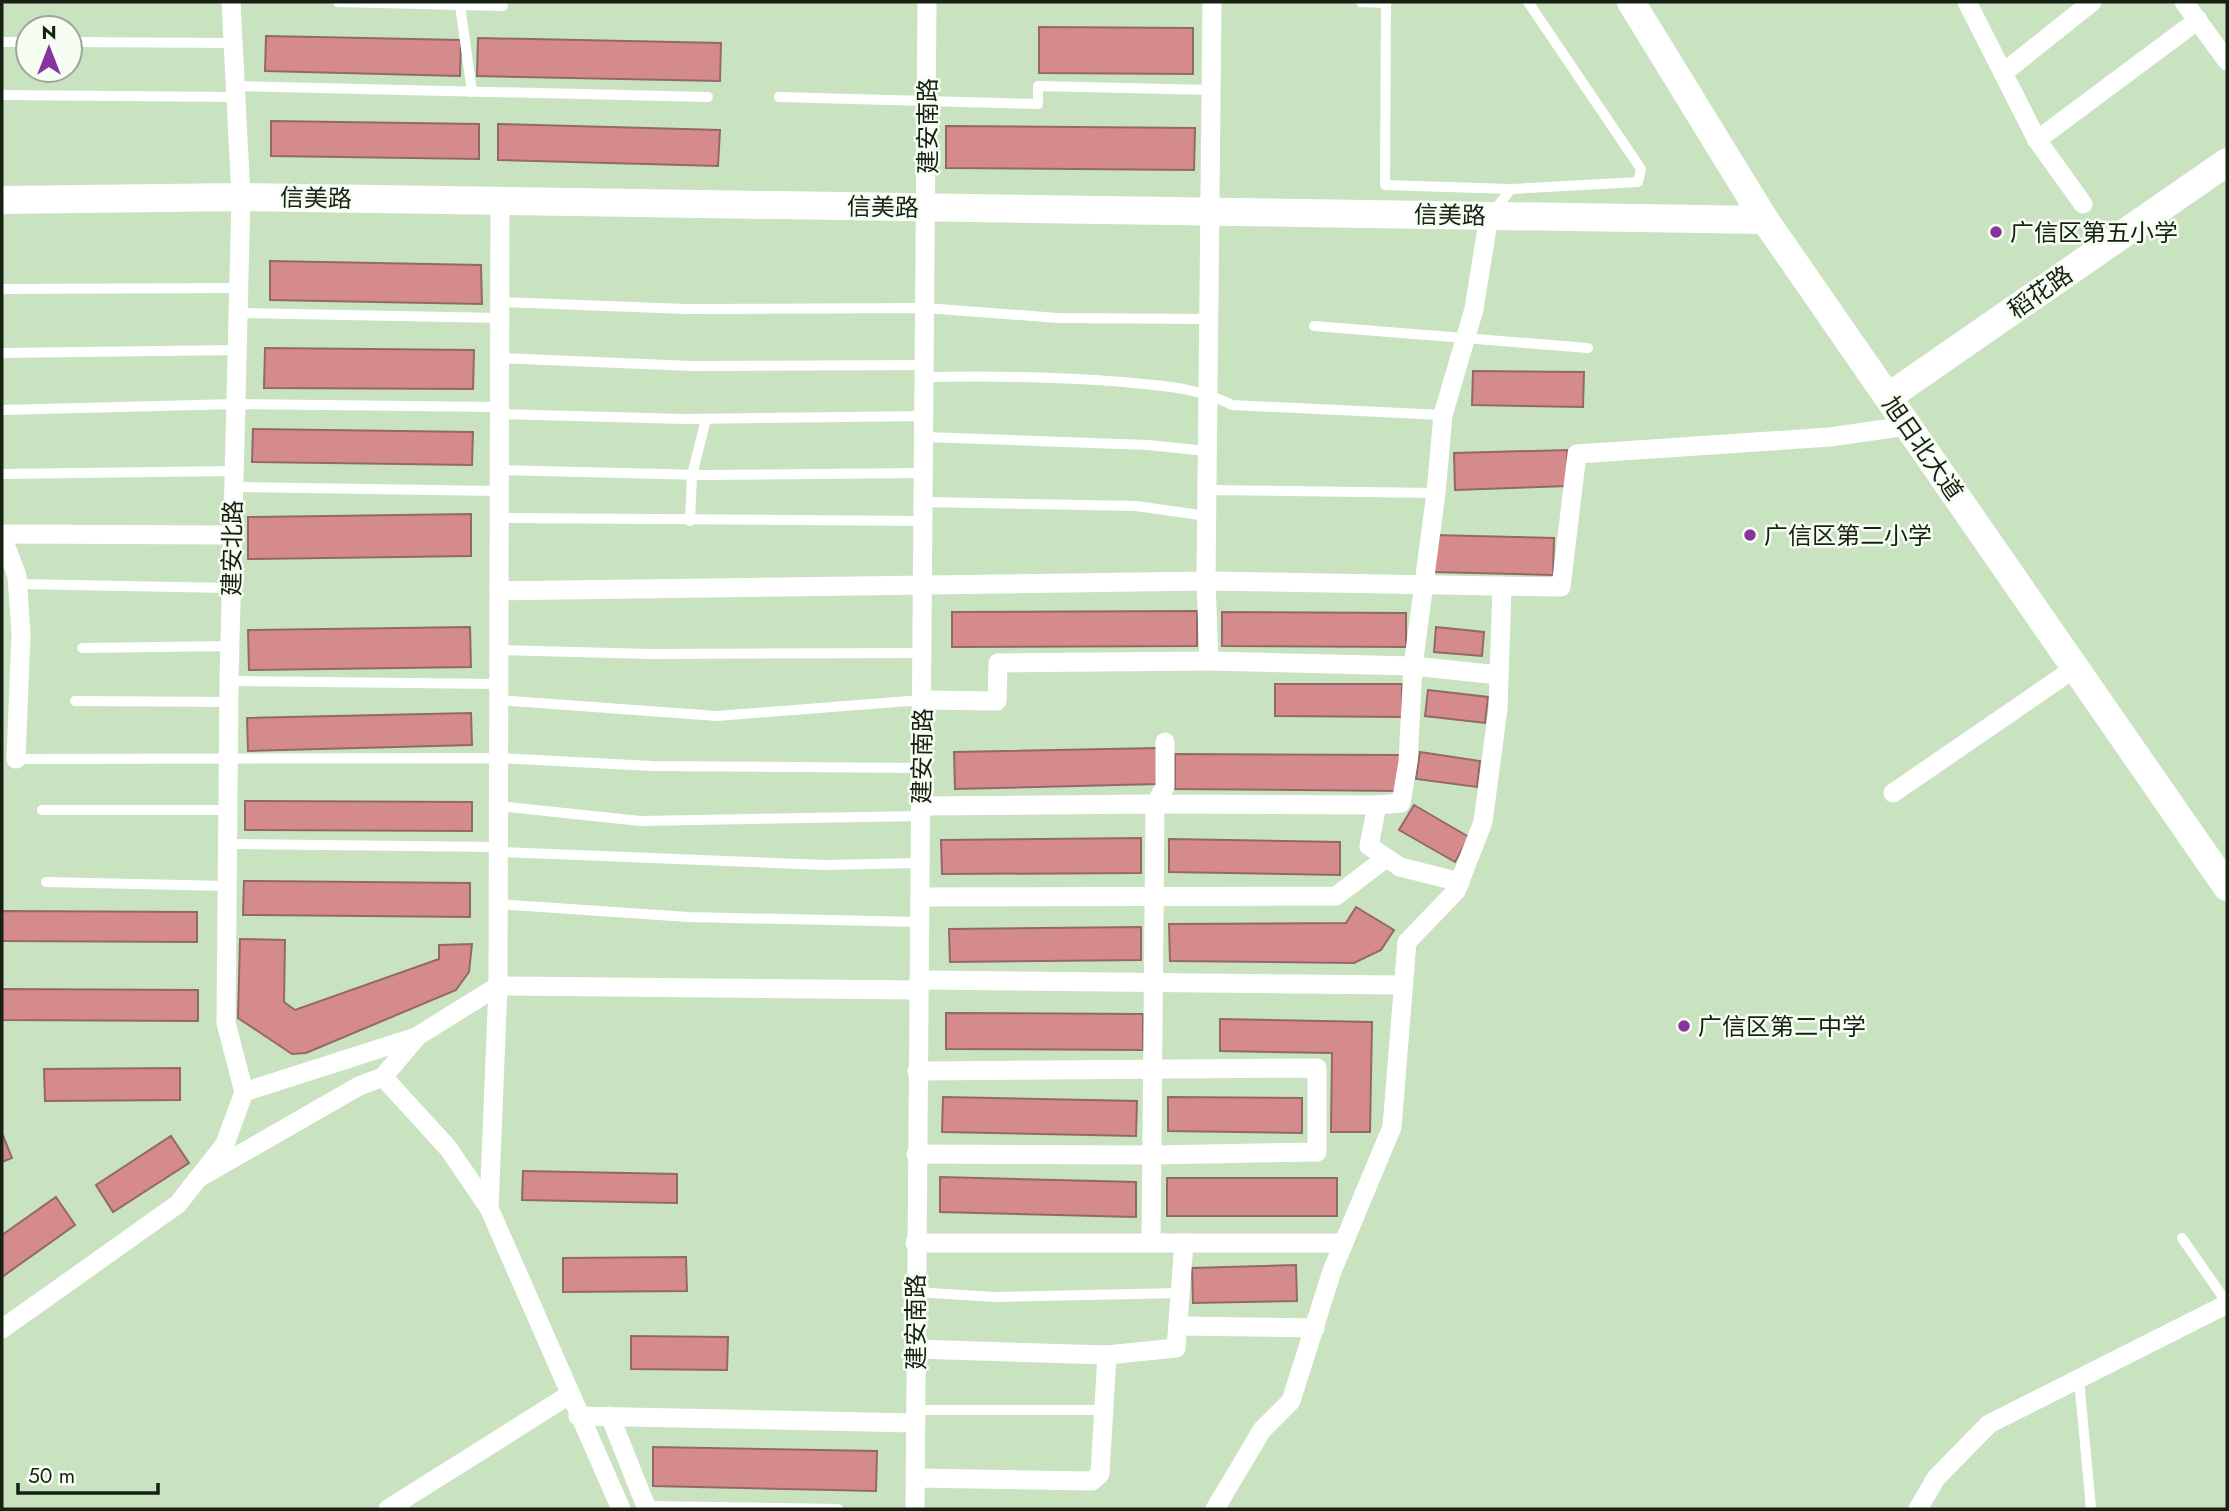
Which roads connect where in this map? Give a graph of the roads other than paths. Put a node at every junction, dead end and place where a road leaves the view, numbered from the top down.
1 (231, 2) edge
2 (338, 2) edge
3 (928, 2) edge
4 (1212, 2) edge
5 (1361, 2) edge
6 (1528, 2) edge
7 (1631, 2) edge
8 (1967, 2) edge
9 (2092, 2) edge
10 (2184, 2) edge
11 (1386, 3) edge
12 (460, 5) junction
13 (503, 6) dead end
14 (2197, 20) junction
15 (84, 42) edge
16 (233, 43) junction
17 (2227, 61) edge
18 (2003, 73) junction
19 (1211, 90) junction
20 (235, 91) junction
21 (472, 92) junction
22 (2, 95) edge
23 (708, 97) dead end
24 (779, 97) dead end
25 (927, 100) junction
26 (2037, 140) junction
27 (2227, 162) edge
28 (1511, 189) junction
29 (241, 197) junction
30 (2, 200) edge
31 (500, 201) junction
32 (2083, 204) dead end
33 (926, 207) junction
34 (1209, 212) junction
35 (1489, 216) junction
36 (1765, 220) junction
37 (238, 288) junction
38 (2, 289) edge
39 (925, 308) junction
40 (500, 310) junction
41 (238, 313) junction
42 (1208, 320) junction
43 (1314, 326) dead end
44 (1465, 338) junction
45 (1588, 348) dead end
46 (237, 350) junction
47 (2, 353) edge
48 (499, 358) junction
49 (925, 371) junction
50 (1208, 393) junction
51 (1888, 397) junction
52 (236, 404) junction
53 (2, 410) edge
54 (499, 411) junction
55 (1443, 415) junction
56 (925, 416) junction
57 (706, 419) junction
58 (1908, 426) junction
59 (925, 437) junction
60 (1207, 451) junction
61 (499, 470) junction
62 (924, 473) junction
63 (2, 474) edge
64 (692, 475) junction
65 (234, 479) junction
66 (1207, 490) junction
67 (499, 491) junction
68 (1436, 493) junction
69 (924, 511) junction
70 (1207, 516) junction
71 (499, 518) junction
72 (690, 521) junction
73 (2, 535) edge
74 (233, 535) junction
75 (1206, 580) junction
76 (18, 584) junction
77 (1423, 584) junction
78 (924, 586) junction
79 (1502, 586) junction
80 (231, 588) junction
81 (499, 591) junction
82 (230, 646) junction
83 (82, 648) dead end
84 (499, 650) junction
85 (923, 653) junction
86 (1209, 661) junction
87 (1413, 666) junction
88 (2075, 668) junction
89 (1499, 675) junction
90 (229, 681) junction
91 (499, 692) junction
92 (922, 700) junction
93 (75, 701) dead end
94 (229, 702) junction
95 (1165, 742) dead end
96 (228, 757) junction
97 (499, 758) junction
98 (16, 759) joint
99 (921, 768) junction
100 (1893, 793) dead end
101 (1155, 804) junction
102 (1377, 805) junction
103 (499, 806) junction
104 (41, 810) dead end
105 (228, 810) junction
106 (921, 811) junction
107 (228, 844) junction
108 (499, 849) junction
109 (1386, 858) junction
110 (920, 863) junction
111 (46, 882) dead end
112 (1460, 883) junction
113 (227, 886) junction
114 (2227, 887) edge
115 (1155, 896) junction
116 (920, 897) junction
117 (498, 904) junction
118 (919, 922) junction
119 (1154, 982) junction
120 (918, 985) junction
121 (1403, 985) junction
122 (498, 986) junction
123 (416, 1037) junction
124 (1153, 1071) junction
125 (917, 1072) junction
126 (383, 1077) junction
127 (244, 1092) junction
128 (916, 1154) junction
129 (1152, 1155) junction
130 (197, 1179) junction
131 (489, 1208) junction
132 (2182, 1238) dead end
133 (915, 1243) junction
134 (1151, 1243) junction
135 (1184, 1243) junction
136 (1344, 1243) junction
137 (915, 1292) junction
138 (1181, 1293) junction
139 (2227, 1303) edge
140 (1179, 1326) junction
141 (1315, 1328) junction
142 (2, 1329) edge
143 (915, 1349) junction
144 (1107, 1355) junction
145 (2079, 1379) junction
146 (569, 1395) junction
147 (1104, 1409) junction
148 (578, 1416) junction
149 (610, 1416) junction
150 (915, 1417) junction
151 (915, 1478) junction
152 (647, 1507) edge
153 (388, 1509) edge
154 (621, 1509) edge
155 (838, 1509) edge
156 (915, 1509) edge
157 (1215, 1509) edge
158 (1918, 1509) edge
159 (2091, 1509) edge

1 - 16 street, 建安北路
2 - 12 lane
3 - 25 street, 建安南路
4 - 19 street
5 - 11 lane
6 - 28 lane
7 - 36 street, 旭日北大道
8 - 18 street
9 - 18 street
10 - 14 street
11 - 28 lane
12 - 13 lane
12 - 21 lane
14 - 17 street
14 - 26 street
15 - 16 lane
16 - 20 street, 建安北路
18 - 26 street
19 - 25 lane
19 - 34 street
20 - 21 lane
20 - 22 lane
20 - 29 street, 建安北路
21 - 23 lane
24 - 25 lane
25 - 33 street, 建安南路
26 - 32 street
27 - 51 street, 稻花路
28 - 35 lane
29 - 30 street, 信美路
29 - 31 street, 信美路
29 - 37 street, 建安北路
31 - 33 street, 信美路
31 - 40 street
33 - 34 street, 信美路
33 - 39 street, 建安南路
34 - 35 street, 信美路
34 - 42 street
35 - 36 street, 信美路
35 - 44 street
36 - 51 street, 旭日北大道
37 - 38 lane
37 - 41 street, 建安北路
39 - 40 lane
39 - 42 lane
39 - 49 street, 建安南路
40 - 41 lane
40 - 48 street
41 - 46 street, 建安北路
42 - 50 street
43 - 44 lane
44 - 45 lane
44 - 55 street
46 - 47 lane
46 - 52 street, 建安北路
48 - 49 lane
48 - 54 street
49 - 50 lane
49 - 56 street, 建安南路
50 - 55 lane
50 - 60 street
51 - 58 street, 旭日北大道
52 - 53 lane
52 - 54 lane
52 - 65 street, 建安北路
54 - 57 lane
54 - 61 street
55 - 68 street
56 - 57 lane
56 - 59 street, 建安南路
57 - 64 lane
58 - 79 street
58 - 88 street, 旭日北大道
59 - 60 lane
59 - 62 street, 建安南路
60 - 66 street
61 - 64 lane
61 - 67 street
62 - 64 lane
62 - 69 street, 建安南路
63 - 65 lane
64 - 72 lane
65 - 67 lane
65 - 74 street, 建安北路
66 - 68 lane
66 - 70 street
67 - 71 street
68 - 77 street
69 - 70 lane
69 - 72 lane
69 - 78 street, 建安南路
70 - 75 street
71 - 72 lane
71 - 81 street
73 - 74 street
73 - 76 street
74 - 80 street, 建安北路
75 - 77 street
75 - 78 street
75 - 86 street
76 - 80 lane
76 - 98 street
77 - 79 street
77 - 87 street
78 - 81 street
78 - 85 street, 建安南路
79 - 89 street
80 - 82 street, 建安北路
81 - 84 street
82 - 83 lane
82 - 90 street, 建安北路
84 - 85 lane
84 - 91 street
85 - 92 street, 建安南路
86 - 87 street
86 - 92 street
87 - 89 street
87 - 102 street
88 - 100 street
88 - 114 street, 旭日北大道
89 - 112 street
90 - 91 lane
90 - 94 street, 建安北路
91 - 92 lane
91 - 97 street
92 - 99 street, 建安南路
93 - 94 lane
94 - 96 street, 建安北路
95 - 101 street
96 - 97 lane
96 - 98 lane
96 - 105 street, 建安北路
97 - 99 lane
97 - 103 street
99 - 106 street, 建安南路
101 - 102 street
101 - 106 street
101 - 115 street
102 - 109 street
103 - 106 lane
103 - 108 street
104 - 105 lane
105 - 107 street, 建安北路
106 - 110 street, 建安南路
107 - 108 lane
107 - 113 street, 建安北路
108 - 110 lane
108 - 117 street
109 - 112 street
109 - 115 street
110 - 116 street, 建安南路
111 - 113 lane
112 - 121 street
113 - 127 street, 建安北路
115 - 116 street
115 - 119 street
116 - 118 street, 建安南路
117 - 118 lane
117 - 122 street
118 - 120 street, 建安南路
119 - 120 street
119 - 121 street
119 - 124 street
120 - 122 street
120 - 125 street, 建安南路
121 - 136 street
122 - 123 street
122 - 131 street
123 - 126 street
123 - 127 street
124 - 125 street
124 - 129 street
124 - 129 street
125 - 128 street, 建安南路
126 - 130 street
126 - 131 street
127 - 130 street
128 - 129 street
128 - 133 street, 建安南路
129 - 134 street
130 - 142 street
131 - 146 street
132 - 139 lane
133 - 134 street
133 - 137 street, 建安南路
134 - 135 street
135 - 136 street
135 - 138 street
136 - 141 street
137 - 138 lane
137 - 143 street, 建安南路
138 - 140 street
139 - 145 street
140 - 141 street
140 - 144 street
141 - 157 street
143 - 144 street
143 - 150 street, 建安南路
144 - 147 street
145 - 158 street
145 - 159 lane
146 - 148 street
146 - 153 street
147 - 150 lane
147 - 151 street
148 - 149 street
148 - 154 street
149 - 150 street
149 - 152 street
150 - 151 street, 建安南路
151 - 156 street, 建安南路
152 - 155 lane

